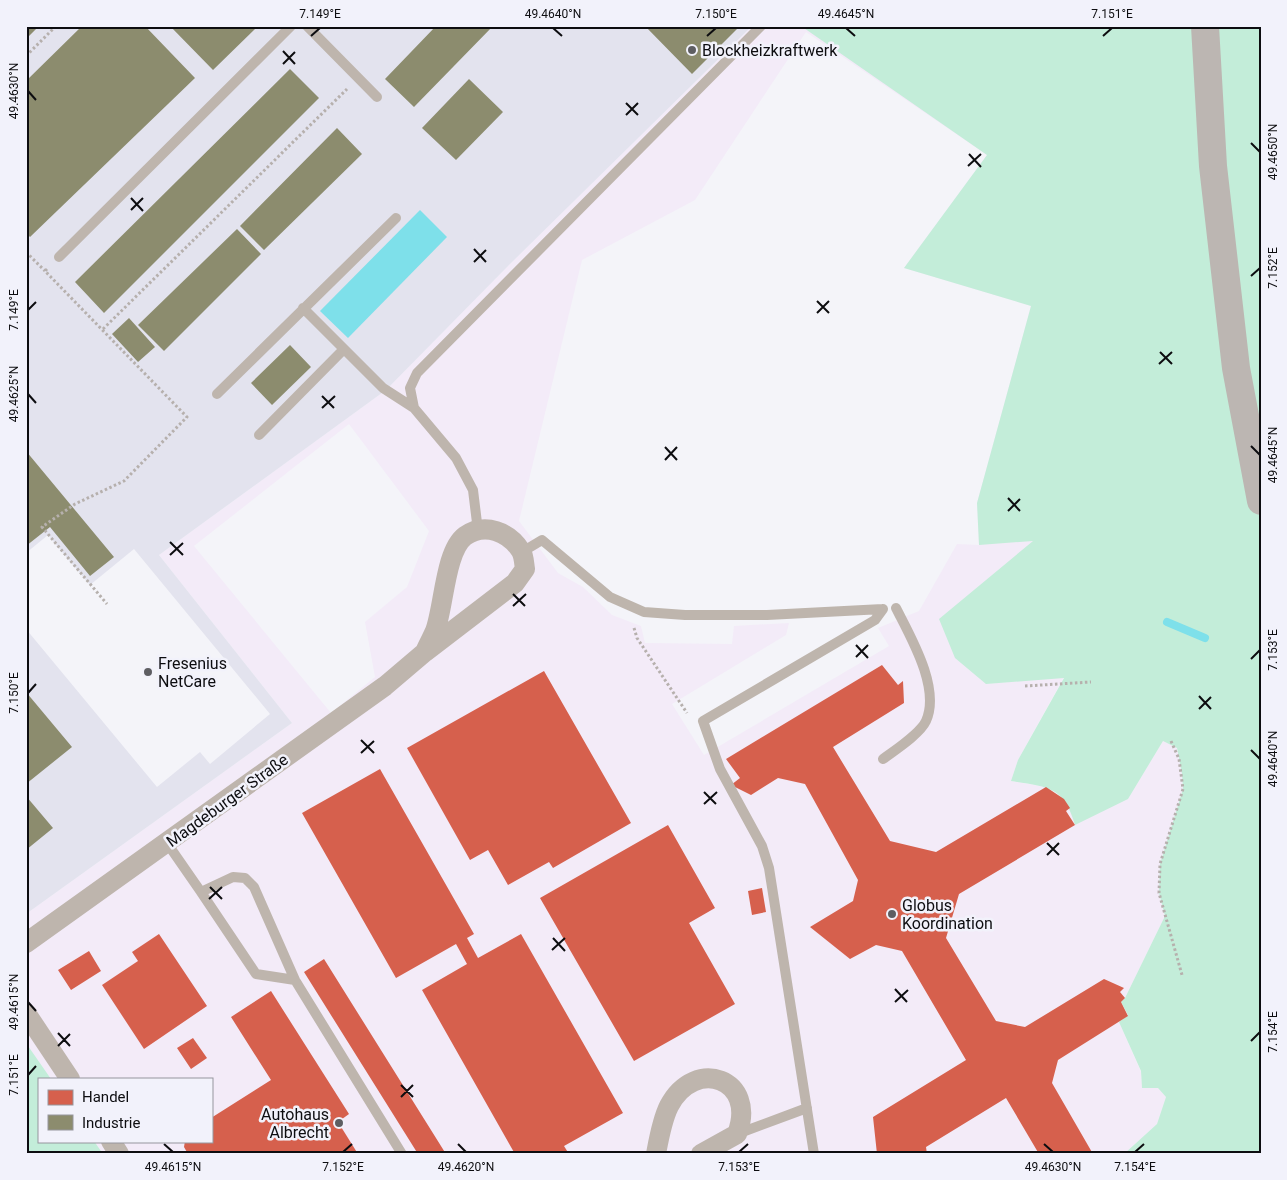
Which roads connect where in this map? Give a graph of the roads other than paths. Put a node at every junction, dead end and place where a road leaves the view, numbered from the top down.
1 (291, 26) edge
2 (307, 26) edge
3 (761, 26) edge
4 (1204, 26) edge
5 (377, 97) dead end
6 (396, 218) dead end
7 (59, 257) road end
8 (303, 308) junction
9 (344, 349) junction
10 (217, 394) dead end
11 (414, 408) junction
12 (259, 435) dead end
13 (1261, 501) edge
14 (478, 531) junction
15 (522, 552) junction
16 (896, 608) dead end
17 (425, 652) junction
18 (883, 759) dead end
19 (167, 843) junction
20 (202, 892) junction
21 (26, 943) edge
22 (295, 980) junction
23 (26, 1013) edge
24 (69, 1078) edge
25 (807, 1108) junction
26 (737, 1134) junction
27 (112, 1142) edge
28 (119, 1154) edge
29 (402, 1154) edge
30 (656, 1154) edge
31 (701, 1154) edge
32 (814, 1154) edge

1 - 7 lane
2 - 5 lane
3 - 11 lane
4 - 13 highway
6 - 8 lane
8 - 9 lane
8 - 10 lane
9 - 11 lane
9 - 12 lane
11 - 14 lane
14 - 15 street
14 - 17 street, Magdeburger Straße
15 - 17 street, Magdeburger Straße
15 - 25 lane
16 - 18 lane
17 - 19 street, Magdeburger Straße
19 - 20 lane
19 - 21 street, Magdeburger Straße
20 - 22 lane
20 - 22 lane
22 - 29 lane
23 - 24 street
25 - 26 lane
25 - 32 lane
26 - 30 street
26 - 31 street
27 - 28 street

